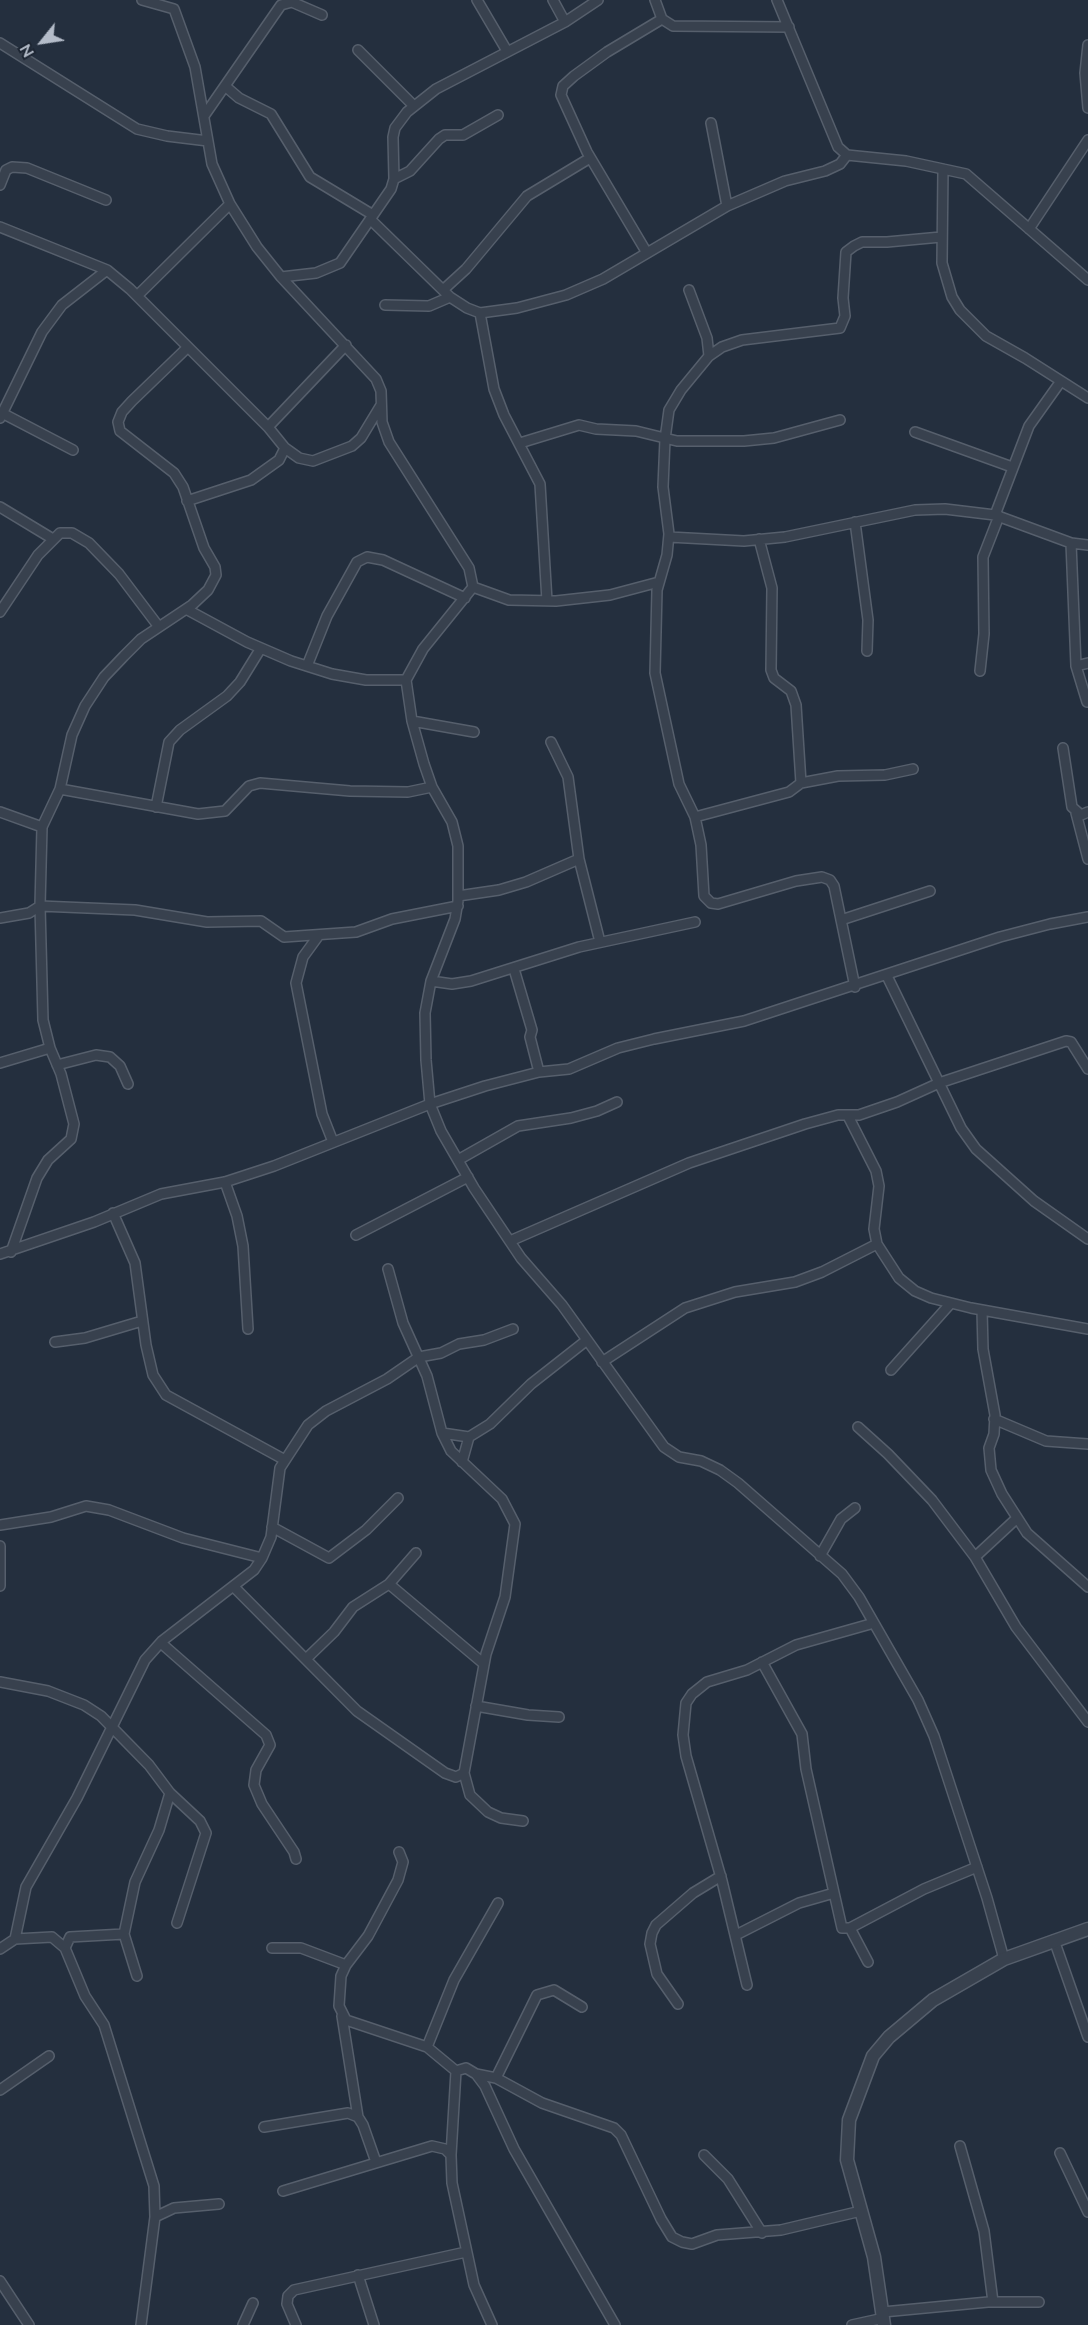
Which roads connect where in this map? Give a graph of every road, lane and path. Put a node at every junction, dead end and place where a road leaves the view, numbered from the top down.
1 (142, 0) edge
2 (477, 0) edge
3 (553, 0) edge
4 (598, 0) edge
5 (655, 0) edge
6 (777, 0) edge
7 (173, 5) edge
8 (322, 15) dead end
9 (662, 19) junction
10 (565, 22) junction
11 (789, 27) junction
12 (0, 43) edge
13 (1088, 45) edge
14 (358, 50) dead end
15 (507, 51) junction
16 (225, 86) junction
17 (414, 106) junction
18 (1088, 108) edge
19 (498, 115) dead end
20 (204, 116) junction
21 (711, 123) dead end
22 (1088, 140) edge
23 (208, 141) junction
24 (847, 155) junction
25 (590, 158) junction
26 (943, 169) junction
27 (394, 179) junction
28 (0, 185) edge
29 (106, 200) dead end
30 (230, 204) junction
31 (727, 206) junction
32 (372, 218) junction
33 (0, 227) edge
34 (1029, 229) junction
35 (941, 237) junction
36 (647, 253) junction
37 (107, 270) junction
38 (281, 278) junction
39 (1088, 280) edge
40 (689, 290) dead end
41 (447, 293) junction
42 (137, 296) junction
43 (385, 305) dead end
44 (480, 313) junction
45 (346, 345) junction
46 (188, 346) junction
47 (709, 356) junction
48 (1061, 381) junction
49 (1088, 398) edge
50 (381, 405) junction
51 (1, 415) edge
52 (840, 420) dead end
53 (268, 427) junction
54 (915, 432) dead end
55 (665, 439) junction
56 (520, 443) junction
57 (285, 448) junction
58 (73, 450) dead end
59 (1012, 467) junction
60 (187, 501) junction
61 (0, 507) edge
62 (997, 516) junction
63 (855, 522) junction
64 (669, 537) junction
65 (53, 539) junction
66 (759, 539) junction
67 (1071, 543) junction
68 (1088, 545) edge
69 (660, 582) junction
70 (473, 587) junction
71 (465, 598) junction
72 (547, 601) junction
73 (186, 609) junction
74 (0, 612) edge
75 (159, 627) junction
76 (261, 648) junction
77 (867, 651) dead end
78 (1088, 663) edge
79 (307, 666) junction
80 (1076, 666) junction
81 (980, 671) dead end
82 (406, 680) junction
83 (1087, 702) edge
84 (412, 721) junction
85 (474, 732) dead end
86 (551, 742) dead end
87 (1063, 748) dead end
88 (914, 769) dead end
89 (801, 783) junction
90 (432, 787) junction
91 (60, 789) junction
92 (156, 807) junction
93 (0, 812) edge
94 (1088, 812) edge
95 (1076, 813) junction
96 (695, 817) junction
97 (42, 826) junction
98 (579, 859) junction
99 (1088, 859) edge
100 (930, 891) dead end
101 (458, 896) junction
102 (40, 906) junction
103 (458, 906) junction
104 (1088, 917) edge
105 (0, 918) edge
106 (841, 920) junction
107 (695, 922) dead end
108 (319, 935) junction
109 (294, 937) junction
110 (600, 942) junction
111 (303, 957) junction
112 (514, 969) junction
113 (887, 976) junction
114 (431, 981) junction
115 (855, 987) junction
116 (50, 1048) junction
117 (0, 1064) edge
118 (57, 1065) junction
119 (1088, 1069) edge
120 (539, 1072) junction
121 (939, 1083) junction
122 (128, 1084) dead end
123 (617, 1102) dead end
124 (430, 1104) junction
125 (848, 1116) junction
126 (333, 1143) junction
127 (458, 1160) junction
128 (468, 1178) junction
129 (225, 1182) junction
130 (113, 1213) junction
131 (356, 1235) dead end
132 (1088, 1239) edge
133 (510, 1241) junction
134 (877, 1245) junction
135 (11, 1252) junction
136 (0, 1254) edge
137 (388, 1269) dead end
138 (951, 1303) junction
139 (982, 1311) junction
140 (142, 1321) junction
141 (248, 1329) dead end
142 (513, 1329) dead end
143 (1088, 1329) edge
144 (586, 1340) junction
145 (55, 1342) dead end
146 (419, 1358) junction
147 (602, 1362) junction
148 (891, 1370) dead end
149 (994, 1419) junction
150 (858, 1427) dead end
151 (442, 1433) junction
152 (469, 1437) junction
153 (1088, 1444) edge
154 (285, 1460) junction
155 (462, 1462) junction
156 (398, 1498) dead end
157 (855, 1508) dead end
158 (1016, 1519) junction
159 (0, 1525) edge
160 (273, 1527) junction
161 (0, 1546) edge
162 (416, 1553) dead end
163 (820, 1556) junction
164 (975, 1557) junction
165 (262, 1558) junction
166 (389, 1584) junction
167 (0, 1586) edge
168 (234, 1587) junction
169 (1088, 1587) edge
170 (874, 1623) junction
171 (161, 1643) junction
172 (306, 1659) junction
173 (762, 1662) junction
174 (484, 1664) junction
175 (0, 1682) edge
176 (476, 1706) junction
177 (559, 1717) dead end
178 (1088, 1722) edge
179 (112, 1727) junction
180 (464, 1773) junction
181 (170, 1793) junction
182 (523, 1821) dead end
183 (399, 1852) dead end
184 (296, 1858) dead end
185 (977, 1867) junction
186 (721, 1876) junction
187 (834, 1893) junction
188 (498, 1903) dead end
189 (177, 1923) dead end
190 (850, 1928) junction
191 (1088, 1929) edge
192 (124, 1934) junction
193 (736, 1935) junction
194 (15, 1939) junction
195 (1054, 1940) junction
196 (1, 1943) edge
197 (65, 1948) junction
198 (272, 1948) dead end
199 (1004, 1959) junction
200 (868, 1962) dead end
201 (346, 1965) junction
202 (137, 1976) dead end
203 (747, 1985) dead end
204 (678, 2004) dead end
205 (582, 2007) dead end
206 (341, 2013) junction
207 (1088, 2037) edge
208 (427, 2047) junction
209 (49, 2056) dead end
210 (456, 2071) junction
211 (476, 2074) junction
212 (496, 2079) junction
213 (0, 2090) edge
214 (358, 2117) junction
215 (264, 2127) dead end
216 (960, 2146) dead end
217 (1060, 2153) dead end
218 (451, 2156) junction
219 (704, 2156) dead end
220 (376, 2163) junction
221 (283, 2191) dead end
222 (219, 2204) dead end
223 (861, 2211) junction
224 (1088, 2212) edge
225 (155, 2217) junction
226 (762, 2233) junction
227 (466, 2252) junction
228 (357, 2275) junction
229 (0, 2281) edge
230 (993, 2302) junction
231 (1039, 2302) dead end
232 (253, 2303) dead end
233 (884, 2318) edge
234 (29, 2325) edge
235 (141, 2325) edge
236 (243, 2325) edge
237 (296, 2325) edge
238 (374, 2325) edge
239 (491, 2325) edge
240 (615, 2325) edge
241 (852, 2325) edge

1 - 7 street
2 - 15 street
3 - 10 street
4 - 10 street
5 - 9 street
6 - 11 street
7 - 20 street
8 - 16 street
9 - 11 street
9 - 25 street
10 - 15 street
11 - 24 street
12 - 23 street
13 - 18 street
14 - 17 street
15 - 17 street
16 - 20 street
16 - 32 street
17 - 27 street
19 - 27 street
20 - 23 street
21 - 31 street
22 - 34 street
23 - 30 street
24 - 26 street
24 - 31 street
25 - 36 street
25 - 41 street
26 - 34 street
26 - 35 street
27 - 32 street
28 - 29 street
30 - 38 street
30 - 42 street
31 - 36 street
32 - 38 street
32 - 41 street
33 - 37 street
34 - 39 street
35 - 47 street
35 - 48 street
36 - 44 street
37 - 42 street
37 - 51 street
38 - 45 street
40 - 47 street
41 - 43 street
41 - 44 street
42 - 46 street
44 - 56 street
45 - 50 street
45 - 53 street
46 - 53 street
46 - 60 street
47 - 55 street
48 - 49 street
48 - 59 street
50 - 57 street
50 - 70 street
51 - 58 street
52 - 55 street
53 - 57 street
54 - 59 street
55 - 56 street
55 - 64 street
56 - 72 street
57 - 60 street
59 - 62 street
60 - 73 street
61 - 65 street
62 - 63 street
62 - 67 street
62 - 81 street
63 - 66 street
63 - 77 street
64 - 66 street
64 - 69 street
65 - 74 street
65 - 75 street
66 - 89 street
67 - 68 street
67 - 80 street
69 - 72 street
69 - 96 street
70 - 71 street
70 - 72 street
71 - 79 street
71 - 82 street
73 - 75 street
73 - 76 street
75 - 91 street
76 - 79 street
76 - 92 street
78 - 80 street
79 - 82 street
80 - 83 street
82 - 84 street
84 - 85 street
84 - 90 street
86 - 98 street
87 - 95 street
88 - 89 street
89 - 96 street
90 - 92 street
90 - 101 street
91 - 92 street
91 - 97 street
93 - 97 street
94 - 95 street
95 - 99 street
96 - 106 street
97 - 102 street
98 - 101 street
98 - 110 street
100 - 106 street
101 - 103 street
102 - 105 street
102 - 109 street
102 - 116 street
103 - 108 street
103 - 114 street
104 - 113 street
106 - 115 street
107 - 110 street
108 - 109 street
108 - 111 street
109 - 111 street
110 - 112 street
111 - 126 street
112 - 114 street
112 - 120 street
113 - 115 street
113 - 121 street
114 - 124 street
115 - 120 street
116 - 117 street
116 - 118 street
118 - 122 street
118 - 135 street
119 - 121 street
120 - 124 street
121 - 125 street
121 - 132 street
123 - 127 street
124 - 126 street
124 - 127 street
125 - 133 street
125 - 134 street
126 - 129 street
127 - 128 street
128 - 131 street
128 - 133 street
129 - 130 street
129 - 141 street
130 - 135 street
130 - 140 street
133 - 144 street
134 - 138 street
134 - 147 street
135 - 136 street
137 - 146 street
138 - 139 street
138 - 148 street
139 - 143 street
139 - 149 street
140 - 145 street
140 - 154 street
142 - 146 street
144 - 147 street
144 - 152 street
146 - 151 street
146 - 154 street
147 - 163 street
149 - 153 street
149 - 158 street
150 - 164 street
151 - 152 street
151 - 155 street
152 - 155 street
154 - 160 street
155 - 174 street
156 - 160 street
157 - 163 street
158 - 164 street
158 - 169 street
159 - 165 street
160 - 165 street
161 - 167 street
162 - 166 street
163 - 170 street
164 - 178 street
165 - 168 street
166 - 172 street
166 - 174 street
168 - 171 street
168 - 172 street
170 - 173 street
170 - 185 street
171 - 179 street
171 - 184 street
172 - 180 street
173 - 186 street
173 - 187 street
174 - 176 street
175 - 179 street
176 - 177 street
176 - 180 street
179 - 181 street
179 - 194 street
180 - 182 street
181 - 189 street
181 - 192 street
183 - 201 street
185 - 190 street
185 - 199 street
186 - 193 street
186 - 204 street
187 - 190 street
187 - 193 street
188 - 208 street
190 - 200 street
191 - 195 street
192 - 197 street
192 - 202 street
193 - 203 street
194 - 196 street
194 - 197 street
195 - 199 street
195 - 207 street
197 - 225 street
198 - 201 street
199 - 223 street
201 - 206 street
205 - 212 street
206 - 208 street
206 - 214 street
208 - 210 street
209 - 213 street
210 - 211 street
210 - 218 street
211 - 212 street
211 - 240 street
212 - 226 street
214 - 215 street
214 - 220 street
216 - 230 street
217 - 224 street
218 - 220 street
218 - 227 street
219 - 226 street
220 - 221 street
222 - 225 street
223 - 226 street
223 - 233 street
225 - 235 street
227 - 228 street
227 - 239 street
228 - 237 street
228 - 238 street
229 - 234 street
230 - 231 street
230 - 233 street
232 - 236 street
233 - 241 street

